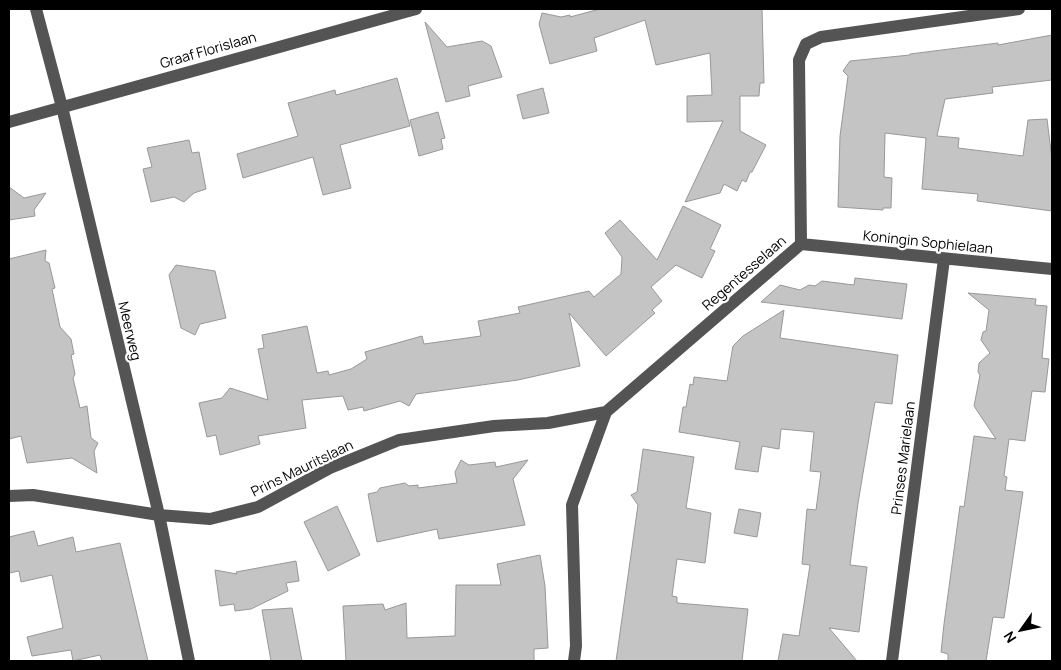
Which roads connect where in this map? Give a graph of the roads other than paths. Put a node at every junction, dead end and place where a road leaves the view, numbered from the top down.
1 (36, 9) edge
2 (416, 9) edge
3 (1020, 9) edge
4 (62, 107) junction
5 (9, 122) edge
6 (801, 244) junction
7 (944, 258) junction
8 (1052, 269) edge
9 (606, 412) junction
10 (9, 496) edge
11 (159, 515) junction
12 (189, 661) edge
13 (574, 661) edge
14 (892, 661) edge

1 - 4 street, Meerweg
2 - 4 street, Graaf Florislaan
3 - 6 street, Regentesselaan
4 - 5 street, Graaf Florislaan
4 - 11 street, Meerweg
6 - 7 street, Koningin Sophielaan
6 - 9 street, Regentesselaan
7 - 8 street, Koningin Sophielaan
7 - 14 street, Prinses Marielaan
9 - 11 street, Prins Mauritslaan
9 - 13 street, Regentesselaan
10 - 11 street, Prins Mauritslaan
11 - 12 street, Meerweg

